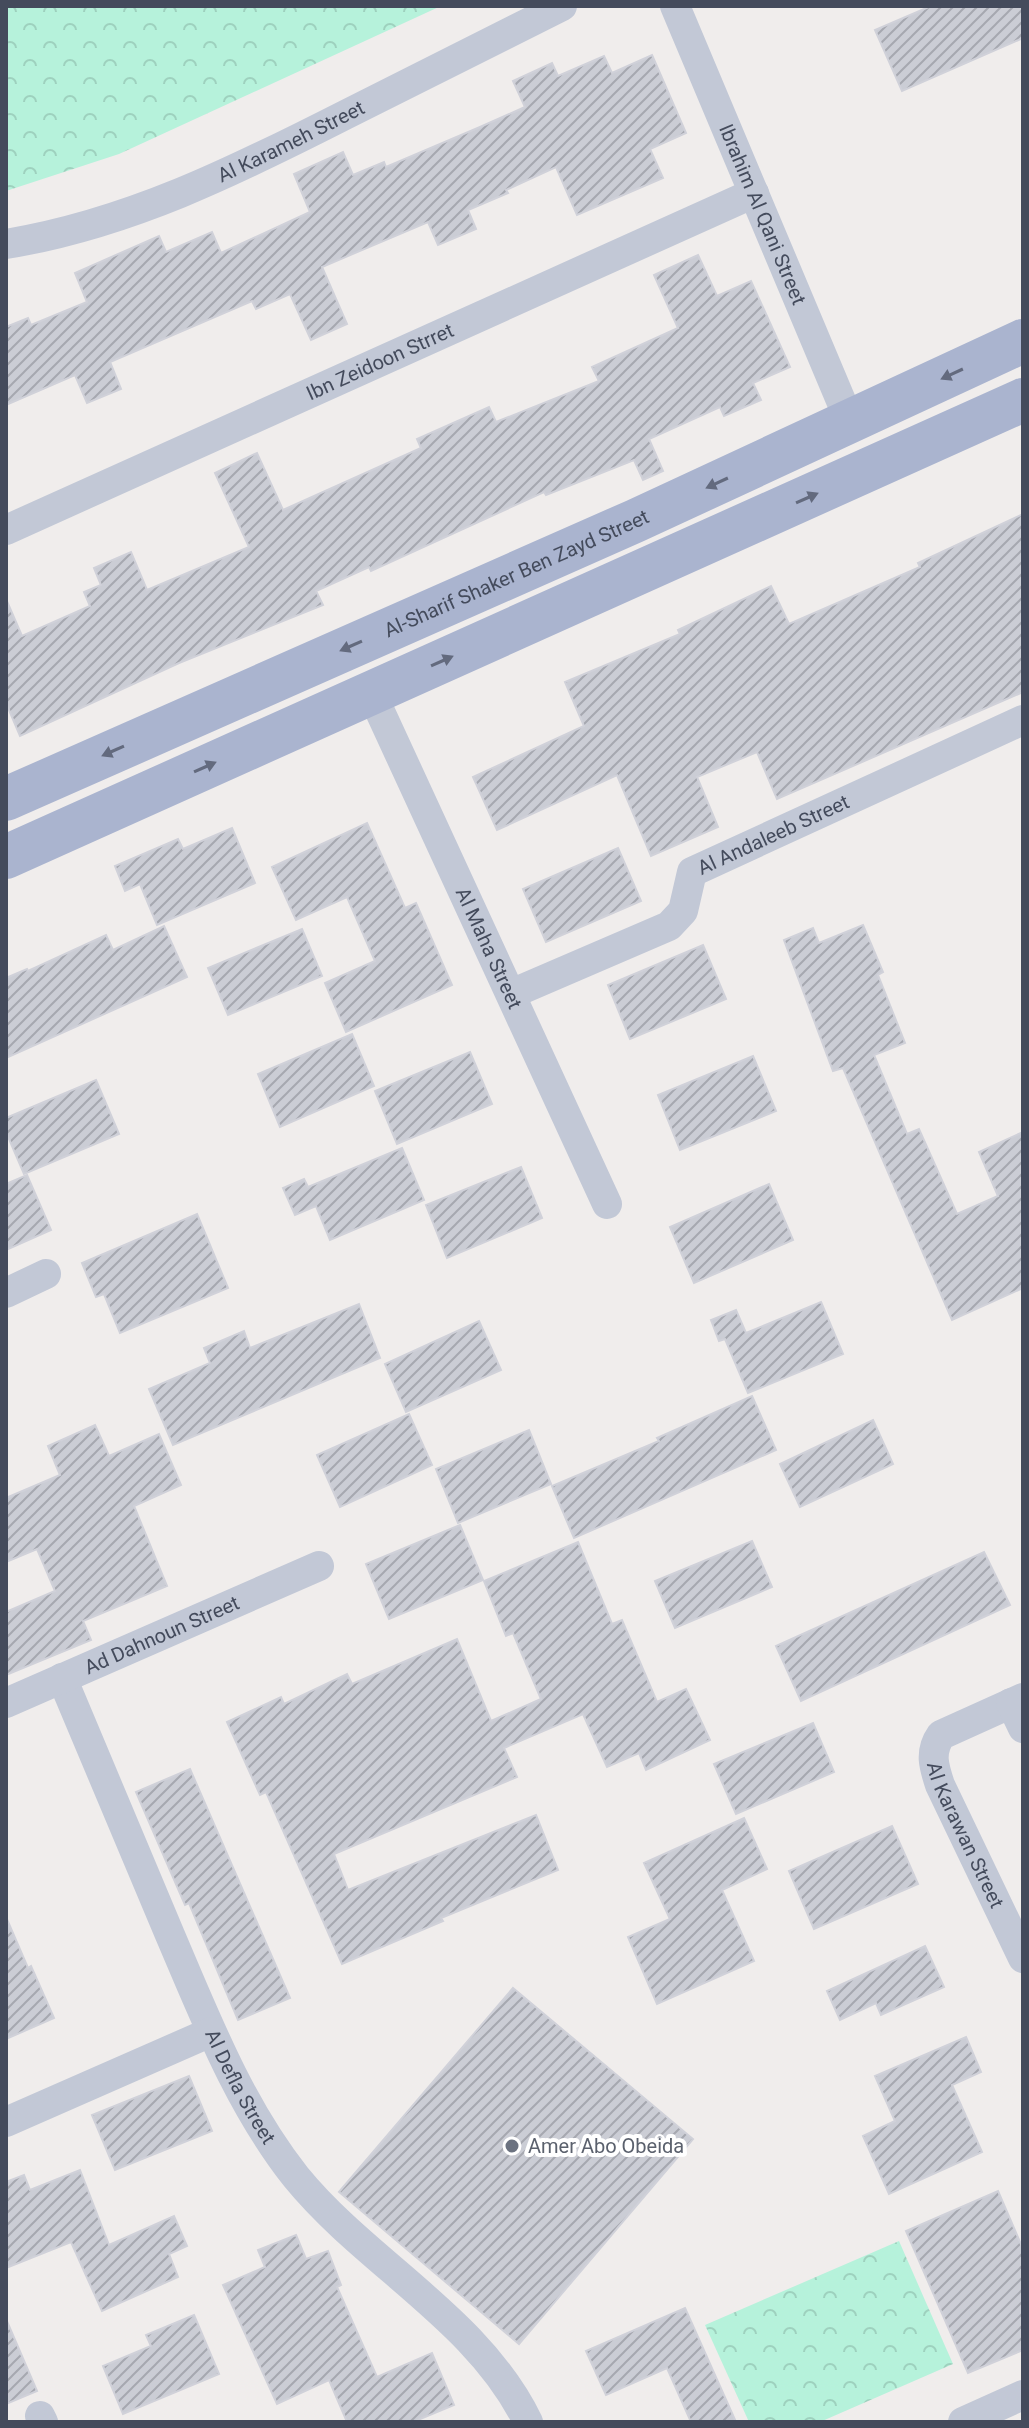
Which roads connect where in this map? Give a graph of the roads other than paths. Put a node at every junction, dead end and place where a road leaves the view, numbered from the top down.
1 (562, 6) edge
2 (675, 6) edge
3 (754, 193) junction
4 (6, 244) edge
5 (1023, 341) edge
6 (1023, 400) edge
7 (850, 422) junction
8 (635, 521) junction
9 (6, 530) edge
10 (657, 565) junction
11 (371, 692) junction
12 (1023, 720) edge
13 (6, 799) edge
14 (6, 857) edge
15 (511, 994) junction
16 (607, 1204) dead end
17 (46, 1274) dead end
18 (6, 1293) edge
19 (319, 1566) dead end
20 (62, 1678) junction
21 (6, 1703) edge
22 (1019, 1710) edge
23 (1023, 1958) edge
24 (211, 2032) junction
25 (6, 2122) edge
26 (1012, 2407) edge
27 (518, 2419) edge
28 (963, 2422) edge

1 - 4 street, Al Karameh Street
2 - 3 street, Ibrahim Al Qani Street
3 - 7 street, Ibrahim Al Qani Street
3 - 9 street, Ibn Zeidoon Strret
5 -> 7 main road, Al-Sharif Shaker Ben Zayd Street
10 -> 6 main road
7 -> 8 main road, Al-Sharif Shaker Ben Zayd Street
8 - 10 main road
8 -> 13 main road, Al-Sharif Shaker Ben Zayd Street
11 -> 10 main road
14 -> 11 main road
11 - 15 street, Al Maha Street
12 - 15 street, Al Andaleeb Street
15 - 16 street, Al Maha Street
17 - 18 street
19 - 20 street, Ad Dahnoun Street
20 - 21 street, Ad Dahnoun Street
20 - 24 street, Al Defla Street
22 - 23 street, Al Karawan Street
24 - 25 street
24 - 27 street, Al Defla Street
26 - 28 street

